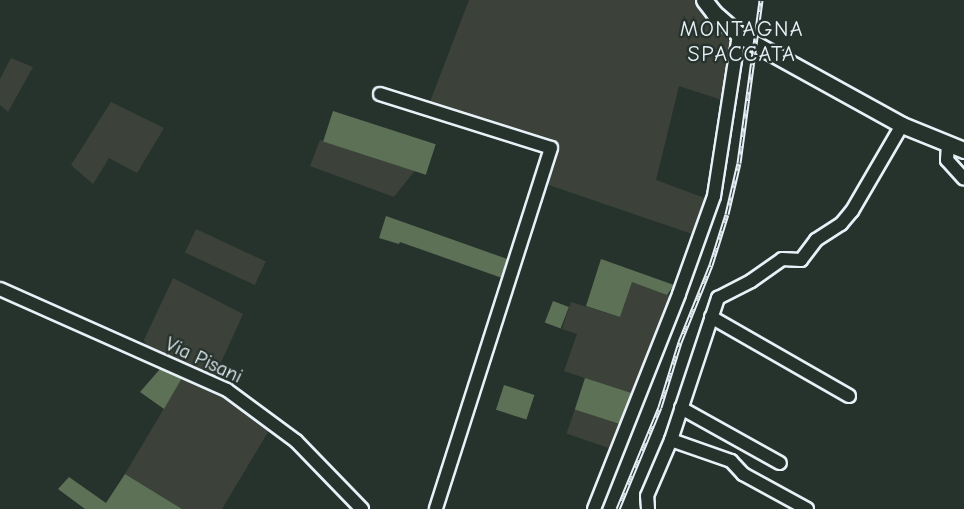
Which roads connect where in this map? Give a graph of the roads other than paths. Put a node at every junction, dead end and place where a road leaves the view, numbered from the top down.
1 (704, 0) edge
2 (739, 34) junction
3 (380, 94) dead end
4 (902, 125) junction
5 (948, 145) junction
6 (964, 150) edge
7 (964, 179) edge
8 (0, 289) edge
9 (711, 317) junction
10 (849, 396) dead end
11 (681, 408) junction
12 (671, 440) junction
13 (780, 463) dead end
14 (362, 509) edge
15 (436, 509) edge
16 (594, 509) edge
17 (648, 509) edge
18 (807, 509) edge

1 - 2 main road
2 - 4 main road
2 - 16 street
3 - 15 street
4 - 5 main road
4 - 9 street
5 - 6 main road
5 - 7 street
8 - 14 street, Via Pisani
9 - 10 street
9 - 11 street
11 - 12 street
11 - 13 street
12 - 17 street
12 - 18 street

